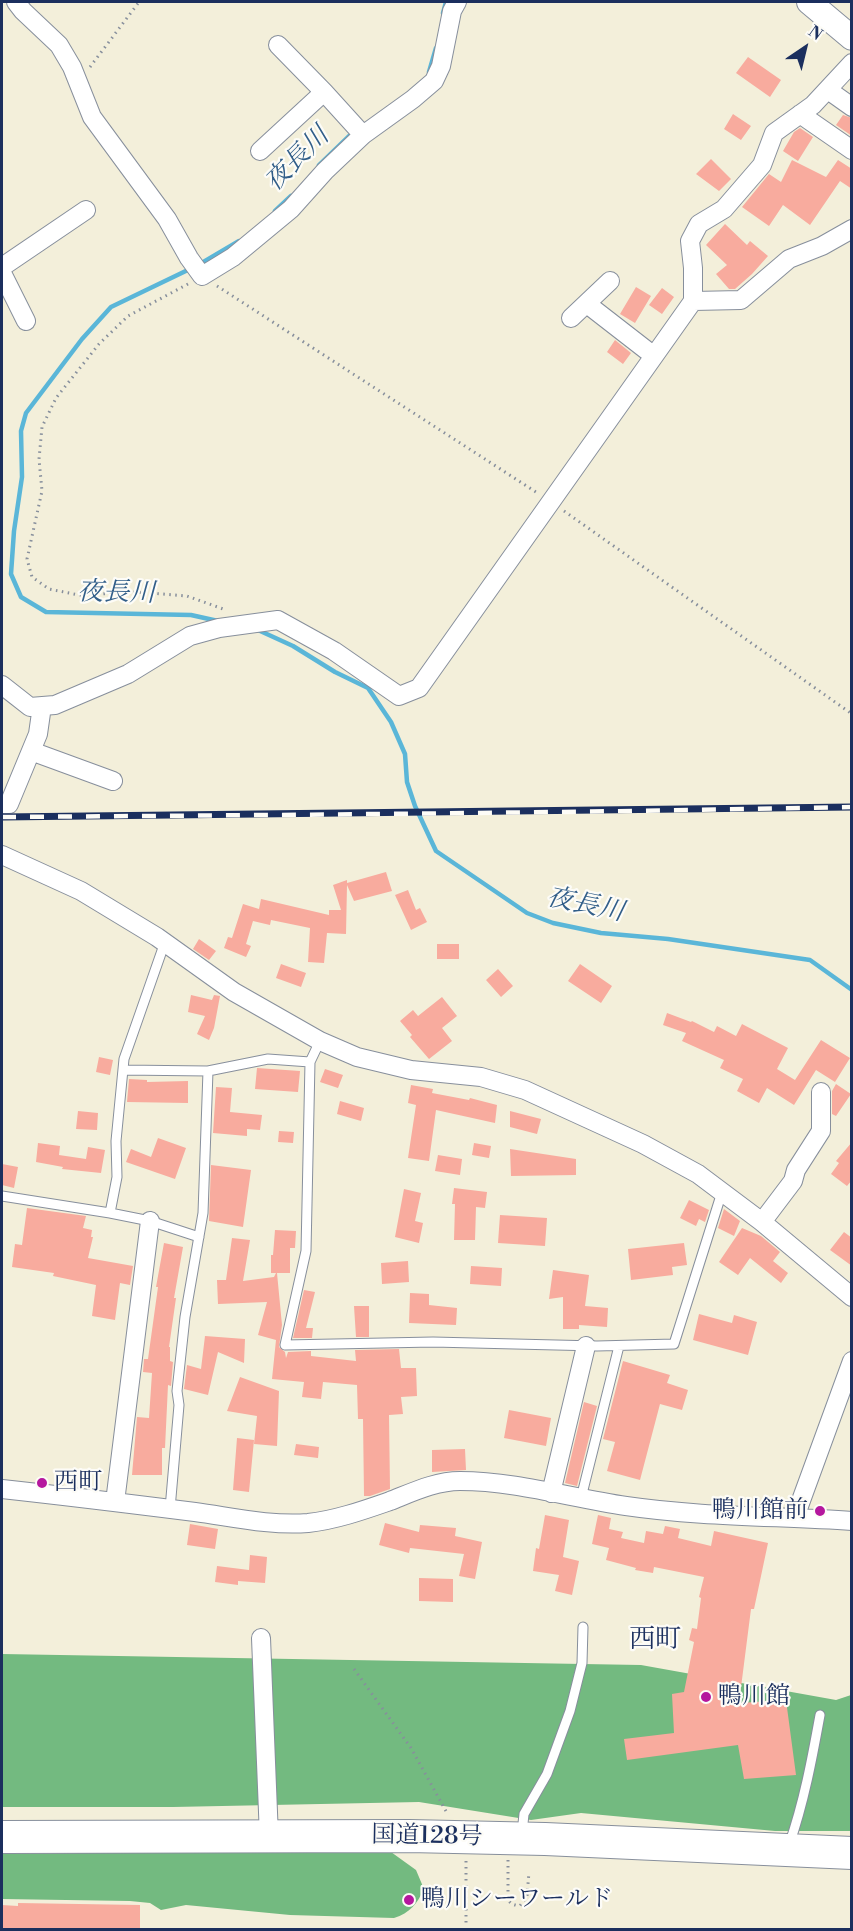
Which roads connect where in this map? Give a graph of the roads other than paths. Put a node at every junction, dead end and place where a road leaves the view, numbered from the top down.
1 (16, 2) edge
2 (457, 2) edge
3 (809, 2) edge
4 (852, 38) edge
5 (278, 45) dead end
6 (852, 63) edge
7 (828, 90) junction
8 (324, 92) junction
9 (852, 107) edge
10 (800, 114) junction
11 (359, 130) junction
12 (852, 150) edge
13 (260, 151) dead end
14 (86, 210) dead end
15 (852, 230) edge
16 (2, 267) edge
17 (2, 273) edge
18 (610, 281) dead end
19 (693, 301) junction
20 (586, 304) junction
21 (571, 318) dead end
22 (26, 321) dead end
23 (654, 356) junction
24 (2, 686) edge
25 (42, 706) junction
26 (31, 751) junction
27 (113, 781) dead end
28 (2, 804) edge
29 (2, 855) edge
30 (165, 942) junction
31 (320, 1041) junction
32 (310, 1062) junction
33 (123, 1070) junction
34 (208, 1071) junction
35 (821, 1092) dead end
36 (722, 1192) junction
37 (2, 1196) edge
38 (110, 1213) junction
39 (150, 1221) junction
40 (762, 1222) junction
41 (199, 1237) junction
42 (852, 1297) edge
43 (586, 1346) junction
44 (619, 1346) junction
45 (852, 1361) edge
46 (2, 1489) edge
47 (551, 1493) junction
48 (581, 1498) junction
49 (115, 1502) junction
50 (170, 1509) junction
51 (795, 1517) junction
52 (852, 1521) edge
53 (583, 1627) dead end
54 (261, 1638) dead end
55 (820, 1714) dead end
56 (2, 1837) edge
57 (269, 1837) junction
58 (515, 1849) junction
59 (787, 1850) junction
60 (852, 1853) edge

1 - 11 street
2 - 11 street
3 - 4 main road
5 - 8 street
6 - 7 street
7 - 9 street
7 - 10 street
8 - 11 street
8 - 13 street
10 - 12 street
10 - 19 street
14 - 16 street
15 - 19 street
17 - 22 street
18 - 20 street
19 - 23 street
20 - 21 street
20 - 23 street
23 - 25 street
24 - 25 street
25 - 26 street
26 - 27 street
26 - 28 street
29 - 30 street
30 - 31 street
30 - 33 lane
31 - 32 lane
31 - 36 street
32 - 34 lane
32 - 43 lane
33 - 34 lane
33 - 38 lane
34 - 41 lane
35 - 40 street
36 - 40 street
36 - 44 lane
37 - 38 lane
38 - 39 lane
39 - 41 lane
39 - 49 street
40 - 42 street
41 - 50 lane
43 - 44 lane
43 - 47 street
44 - 48 lane
45 - 51 street
46 - 49 street
47 - 48 street
47 - 50 street
48 - 51 street
49 - 50 street
51 - 52 street
53 - 58 lane
54 - 57 street
55 - 59 lane
56 - 57 highway, 国道128号
57 - 58 highway, 国道128号
58 - 59 highway, 国道128号
59 - 60 highway, 国道128号

